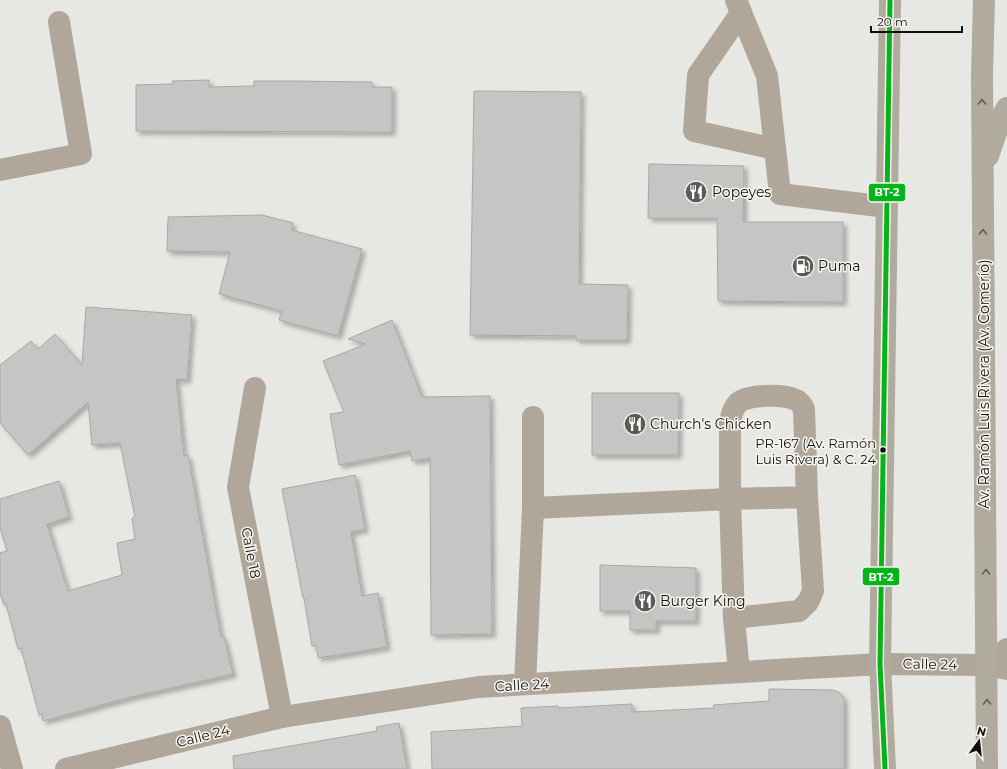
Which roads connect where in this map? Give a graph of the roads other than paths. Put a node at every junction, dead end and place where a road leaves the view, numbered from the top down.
1 (890, 0) edge
2 (984, 0) edge
3 (738, 7) edge
4 (59, 22) dead end
5 (1007, 108) edge
6 (775, 149) junction
7 (0, 170) edge
8 (982, 174) junction
9 (887, 207) junction
10 (255, 388) dead end
11 (533, 417) dead end
12 (807, 497) junction
13 (730, 499) junction
14 (533, 508) junction
15 (734, 618) junction
16 (1007, 649) edge
17 (880, 664) junction
18 (997, 667) edge
19 (738, 672) junction
20 (525, 684) junction
21 (282, 717) junction
22 (0, 726) edge
23 (12, 769) edge
24 (66, 769) edge
25 (885, 769) edge
26 (987, 769) edge

1 - 9 main road
8 -> 2 main road, Av. Ramón Luis Rivera (Av. Comerío)
3 - 6 street
3 - 6 street
4 - 7 street
5 - 8 main road
6 - 9 street
18 -> 8 main road, Av. Ramón Luis Rivera (Av. Comerío)
9 - 17 main road
10 - 21 street, Calle 18
11 - 14 street
12 - 13 street
12 - 13 street
12 - 15 street
13 - 14 street
13 - 15 street
14 - 20 street
15 - 19 street
16 - 18 street
17 - 18 street, Calle 24
17 - 19 street, Calle 24
17 - 25 main road
26 -> 18 main road, Av. Ramón Luis Rivera (Av. Comerío)
19 - 20 street, Calle 24
20 - 21 street, Calle 24
21 - 24 street, Calle 24
22 - 23 street

